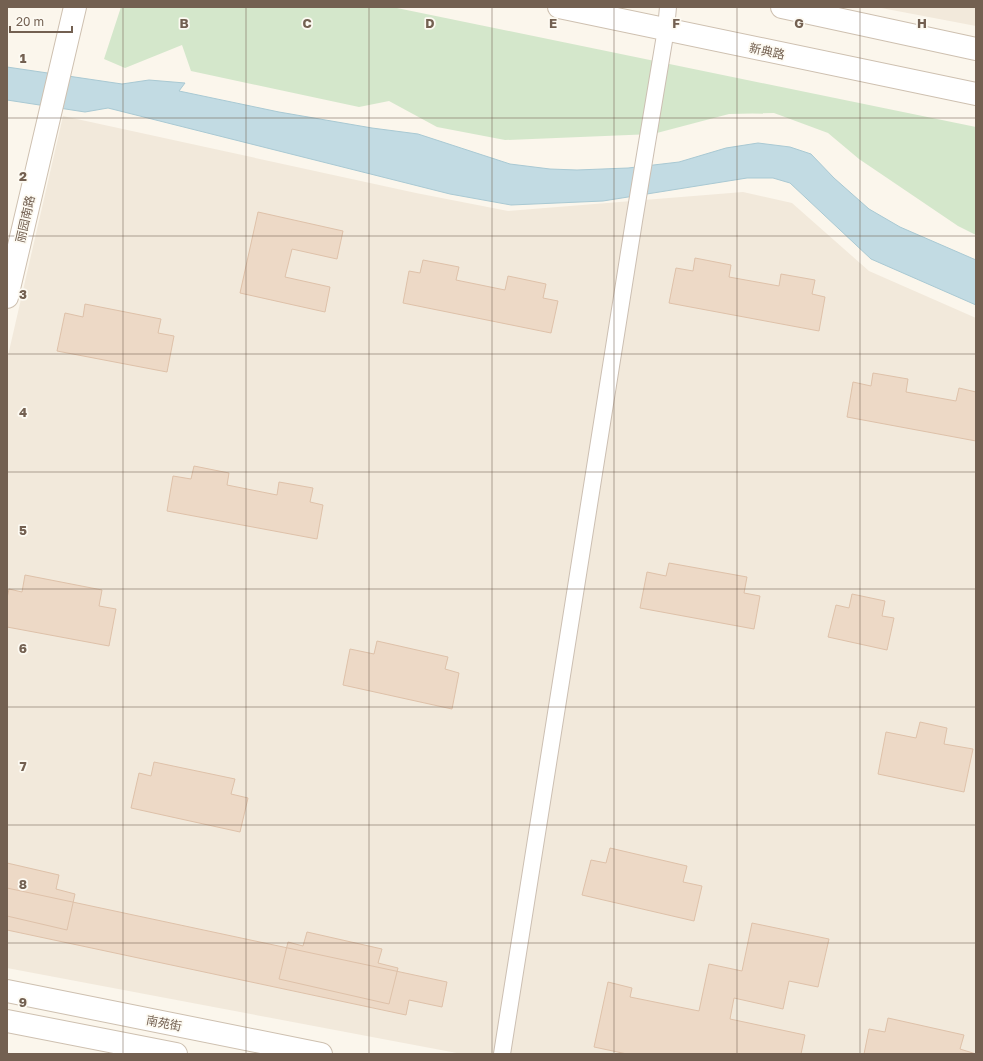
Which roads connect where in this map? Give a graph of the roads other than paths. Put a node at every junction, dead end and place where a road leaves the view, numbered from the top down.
1 (75, 7) edge
2 (559, 7) edge
3 (668, 7) edge
4 (782, 7) edge
5 (666, 29) junction
6 (976, 49) edge
7 (976, 94) edge
8 (7, 297) edge
9 (7, 991) edge
10 (7, 1021) edge
11 (176, 1054) edge
12 (321, 1054) edge
13 (502, 1054) edge

1 - 8 main road, 丽园南路
2 - 5 main road, 新典路
3 - 5 street
4 - 6 main road
5 - 7 main road, 新典路
5 - 13 street
9 - 12 main road, 南苑街
10 - 11 main road

